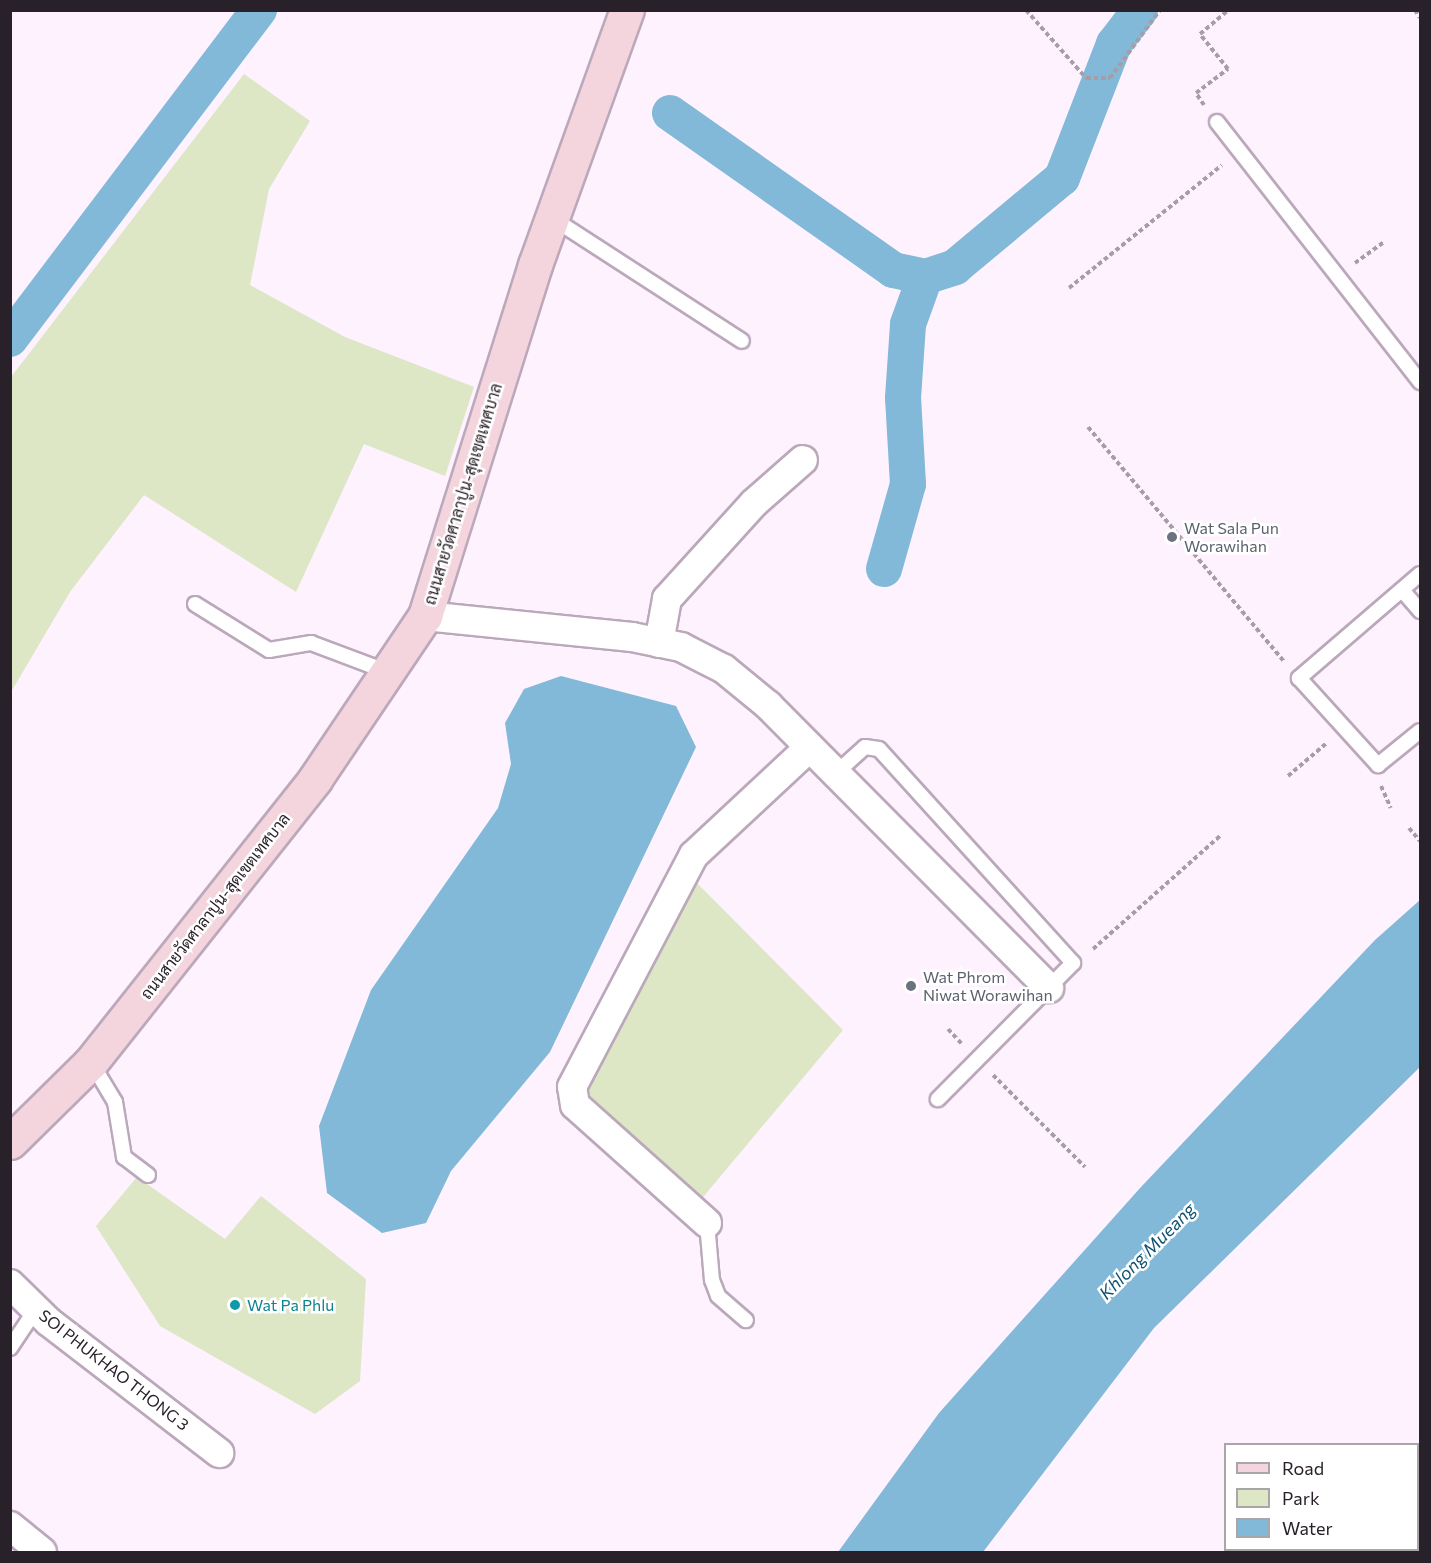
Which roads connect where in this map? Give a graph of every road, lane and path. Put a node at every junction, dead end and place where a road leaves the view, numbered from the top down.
1 (627, 10) edge
2 (1026, 10) edge
3 (1160, 10) edge
4 (1229, 10) edge
5 (1415, 10) edge
6 (1420, 18) edge
7 (1217, 122) joint
8 (1239, 151) junction
9 (552, 218) junction
10 (1384, 242) dead end
11 (1336, 278) junction
12 (1069, 288) dead end
13 (741, 341) dead end
14 (1420, 382) edge
15 (1088, 427) dead end
16 (803, 460) dead end
17 (1420, 574) edge
18 (1402, 590) junction
19 (195, 604) dead end
20 (1420, 611) edge
21 (425, 616) junction
22 (659, 643) junction
23 (390, 673) junction
24 (1299, 678) junction
25 (1344, 728) junction
26 (1420, 731) edge
27 (810, 747) junction
28 (836, 773) junction
29 (1288, 776) dead end
30 (1409, 828) dead end
31 (1220, 836) dead end
32 (1420, 840) edge
33 (1073, 963) junction
34 (1049, 988) junction
35 (948, 1029) dead end
36 (977, 1059) junction
37 (91, 1062) junction
38 (938, 1099) dead end
39 (10, 1142) edge
40 (1085, 1167) dead end
41 (148, 1175) dead end
42 (707, 1223) joint
43 (10, 1284) edge
44 (36, 1309) junction
45 (746, 1320) dead end
46 (10, 1348) edge
47 (219, 1453) dead end
48 (10, 1526) edge
49 (42, 1552) edge

1 - 9 street, ถนนสายวัดศาลาปูน-สุดเขตเทศบาล
2 - 3 path
4 - 7 path
5 - 6 path
7 - 8 lane
8 - 11 lane
8 - 12 path
9 - 13 lane
9 - 21 street, ถนนสายวัดศาลาปูน-สุดเขตเทศบาล
10 - 11 path
11 - 14 lane
15 - 24 path
16 - 22 street
17 - 18 lane
18 - 20 lane
18 - 24 lane
19 - 23 lane
21 - 22 street
21 - 23 street, ถนนสายวัดศาลาปูน-สุดเขตเทศบาล
22 - 27 street
23 - 37 street, ถนนสายวัดศาลาปูน-สุดเขตเทศบาล
24 - 25 lane
25 - 26 lane
25 - 29 path
27 - 28 street
27 - 42 street
28 - 33 lane
28 - 34 street
30 - 32 path
31 - 33 path
33 - 34 lane
34 - 36 lane
35 - 36 path
36 - 38 lane
36 - 40 path
37 - 39 street, ถนนสายวัดศาลาปูน-สุดเขตเทศบาล
37 - 41 lane
42 - 45 lane
43 - 44 street, SOI PHUKHAO THONG 3
44 - 46 lane
44 - 47 street, SOI PHUKHAO THONG 3
48 - 49 street

